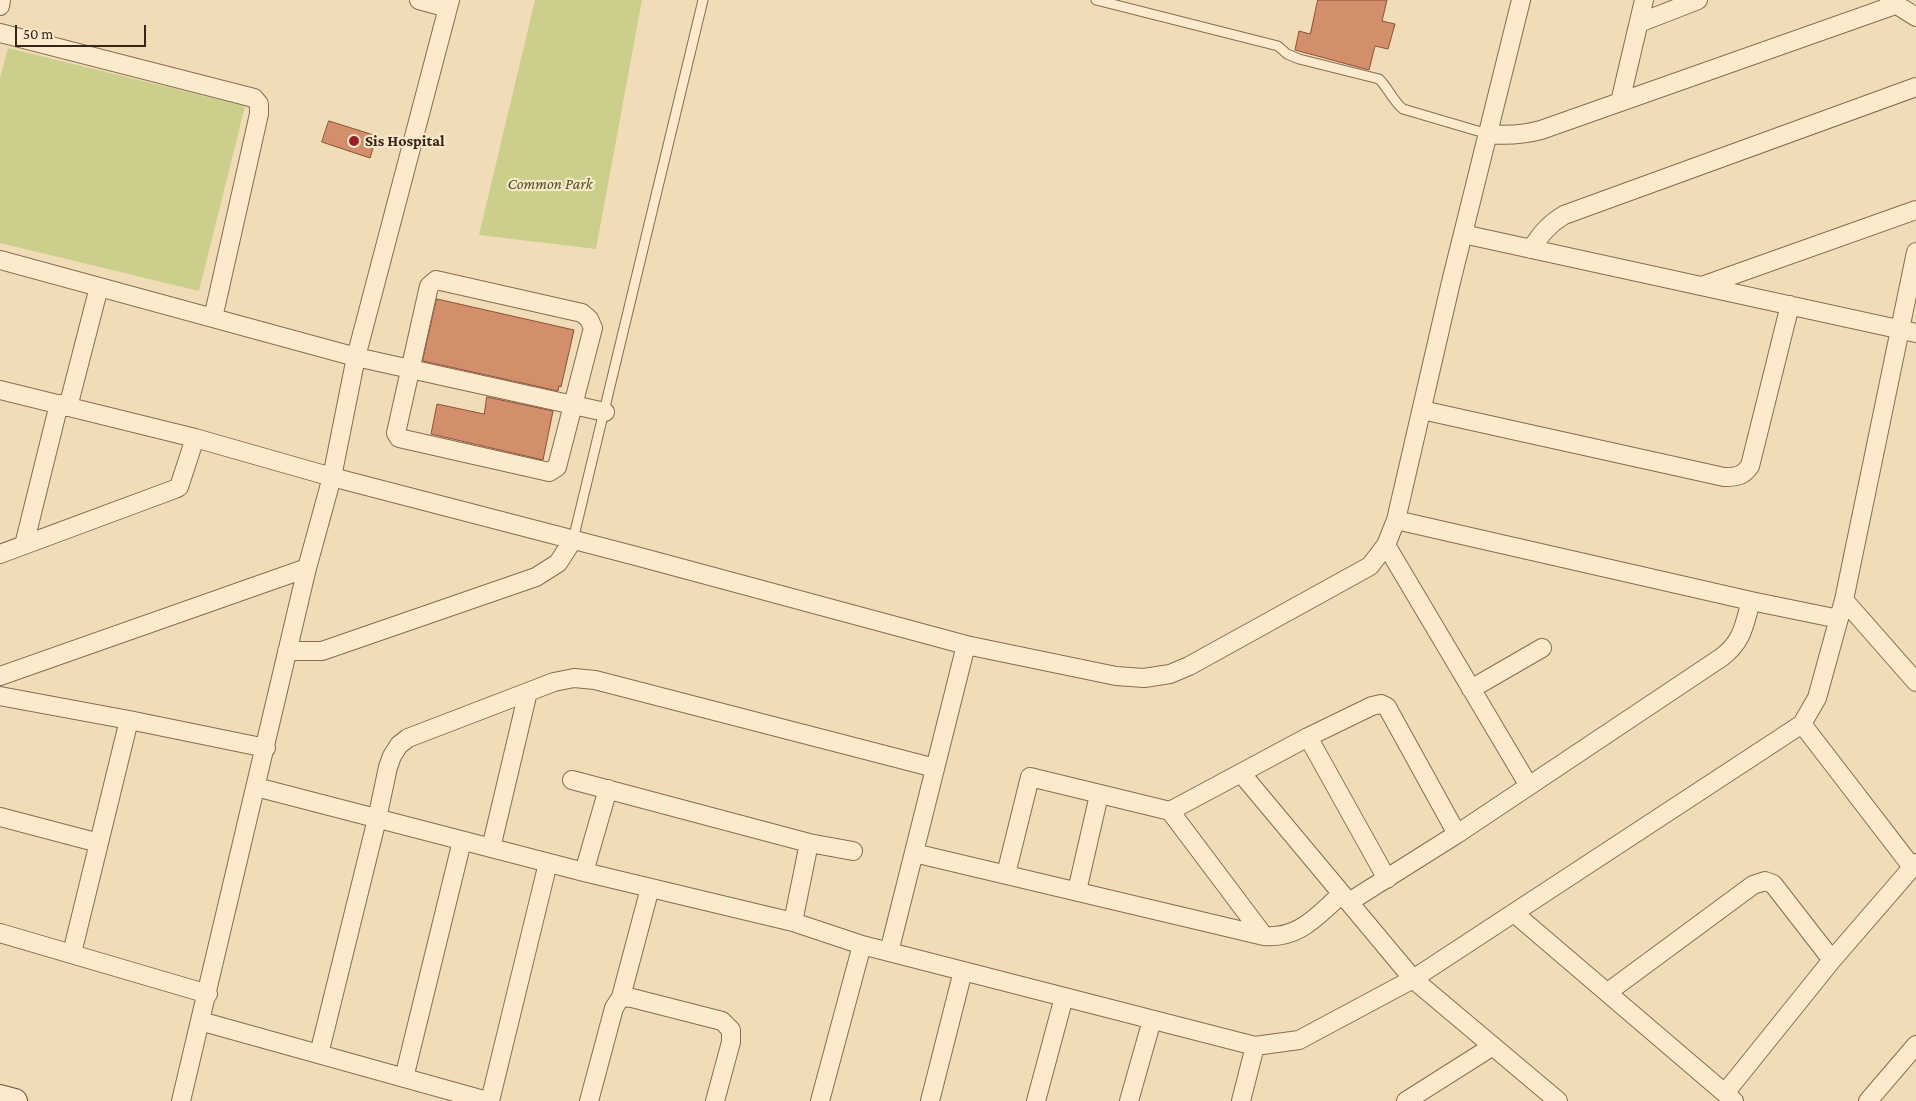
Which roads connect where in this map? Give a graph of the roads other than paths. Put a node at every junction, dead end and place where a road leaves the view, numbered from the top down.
1 (1, 0) edge
2 (419, 0) edge
3 (703, 0) edge
4 (1096, 0) edge
5 (1521, 0) edge
6 (1644, 0) edge
7 (1698, 0) edge
8 (1892, 2) edge
9 (449, 4) edge
10 (0, 6) edge
11 (1916, 17) edge
12 (1639, 23) junction
13 (0, 33) edge
14 (1916, 87) edge
15 (1620, 102) junction
16 (1488, 134) junction
17 (1916, 210) edge
18 (1464, 234) junction
19 (1531, 248) junction
20 (1916, 252) edge
21 (0, 260) edge
22 (1701, 286) junction
23 (99, 287) junction
24 (1790, 305) junction
25 (213, 318) junction
26 (1908, 331) edge
27 (356, 357) junction
28 (410, 369) junction
29 (0, 390) edge
30 (573, 405) junction
31 (64, 406) junction
32 (1422, 410) junction
33 (605, 412) junction
34 (195, 438) junction
35 (332, 477) junction
36 (1396, 520) junction
37 (573, 540) junction
38 (24, 545) junction
39 (1386, 545) junction
40 (0, 554) edge
41 (307, 568) junction
42 (1844, 600) junction
43 (1751, 601) junction
44 (1839, 619) junction
45 (966, 645) junction
46 (1542, 648) dead end
47 (287, 652) junction
48 (0, 676) edge
49 (1916, 682) edge
50 (1471, 689) junction
51 (528, 692) junction
52 (0, 696) edge
53 (129, 720) junction
54 (1802, 724) junction
55 (1308, 737) junction
56 (266, 748) junction
57 (935, 768) junction
58 (1241, 773) junction
59 (572, 780) dead end
60 (1529, 786) junction
61 (256, 787) junction
62 (608, 788) junction
63 (1099, 795) junction
64 (1170, 811) junction
65 (0, 817) edge
66 (377, 819) junction
67 (1457, 834) junction
68 (462, 840) junction
69 (98, 843) junction
70 (809, 843) junction
71 (490, 848) junction
72 (853, 851) dead end
73 (914, 853) junction
74 (548, 863) junction
75 (1914, 865) edge
76 (584, 872) junction
77 (1006, 874) junction
78 (1387, 879) junction
79 (650, 888) junction
80 (1078, 891) junction
81 (1346, 898) junction
82 (1514, 913) junction
83 (792, 922) junction
84 (0, 933) edge
85 (1264, 936) junction
86 (862, 945) junction
87 (889, 952) junction
88 (72, 953) junction
89 (1832, 960) junction
90 (963, 971) junction
91 (1413, 979) junction
92 (1608, 992) junction
93 (208, 994) junction
94 (622, 997) junction
95 (1064, 997) junction
96 (1152, 1020) junction
97 (200, 1021) junction
98 (1916, 1045) edge
99 (1255, 1046) junction
100 (1494, 1046) junction
101 (319, 1054) junction
102 (404, 1078) junction
103 (0, 1097) edge
104 (1730, 1097) edge
105 (15, 1101) edge
106 (181, 1101) edge
107 (488, 1101) edge
108 (588, 1101) edge
109 (715, 1101) edge
110 (820, 1101) edge
111 (930, 1101) edge
112 (1036, 1101) edge
113 (1129, 1101) edge
114 (1241, 1101) edge
115 (1406, 1101) edge
116 (1558, 1101) edge
117 (1868, 1101) edge

1 - 10 street
2 - 9 street
3 - 33 lane
4 - 16 lane
5 - 16 street
6 - 12 street
7 - 12 street
8 - 11 street
8 - 15 street
9 - 27 street
12 - 15 street
13 - 25 street
14 - 19 street
15 - 16 street
16 - 18 street
17 - 22 street
18 - 19 street
18 - 32 street
19 - 22 street
20 - 26 street
21 - 23 street
22 - 24 street
23 - 25 street
23 - 31 street
24 - 26 street
24 - 32 street
25 - 27 street
26 - 42 street
27 - 28 street
27 - 35 street
28 - 30 street
28 - 30 street
28 - 30 street
29 - 31 street
30 - 33 street
31 - 34 street
31 - 38 street
32 - 36 street
33 - 37 lane
34 - 35 street
34 - 38 street
35 - 37 street
35 - 41 street
36 - 39 street
36 - 43 street
37 - 45 street
37 - 47 street
38 - 40 street
39 - 45 street
39 - 50 street
41 - 47 street
41 - 48 street
42 - 44 street
42 - 49 street
43 - 44 street
43 - 60 street
44 - 54 street
45 - 57 street
46 - 50 street
47 - 56 street
50 - 60 street
51 - 57 street
51 - 66 street
51 - 71 street
52 - 53 street
53 - 56 street
53 - 69 street
54 - 75 street
54 - 82 street
55 - 58 street
55 - 67 street
55 - 78 street
56 - 61 street
57 - 73 street
58 - 64 street
58 - 81 street
59 - 62 street
60 - 67 street
61 - 66 street
61 - 93 street
62 - 70 street
62 - 76 street
63 - 64 street
63 - 77 street
63 - 80 street
64 - 85 street
65 - 69 street
66 - 68 street
66 - 101 street
67 - 78 street
68 - 71 street
68 - 102 street
69 - 88 street
70 - 72 street
70 - 83 street
71 - 74 street
73 - 77 street
73 - 87 street
74 - 76 street
74 - 107 street
75 - 89 street
76 - 79 street
77 - 80 street
78 - 81 street
79 - 83 street
79 - 94 street
80 - 85 street
81 - 85 street
81 - 91 street
82 - 91 street
82 - 92 street
83 - 86 street
84 - 88 street
86 - 87 street
86 - 110 street
87 - 90 street
88 - 93 street
89 - 92 street
89 - 104 street
90 - 95 street
90 - 111 street
91 - 99 street
91 - 100 street
92 - 104 street
93 - 97 street
94 - 108 street
94 - 109 street
95 - 96 street
95 - 112 street
96 - 99 street
96 - 113 street
97 - 101 street
97 - 106 street
98 - 117 street
99 - 114 street
100 - 115 street
100 - 116 street
101 - 102 street
102 - 107 street
103 - 105 street

